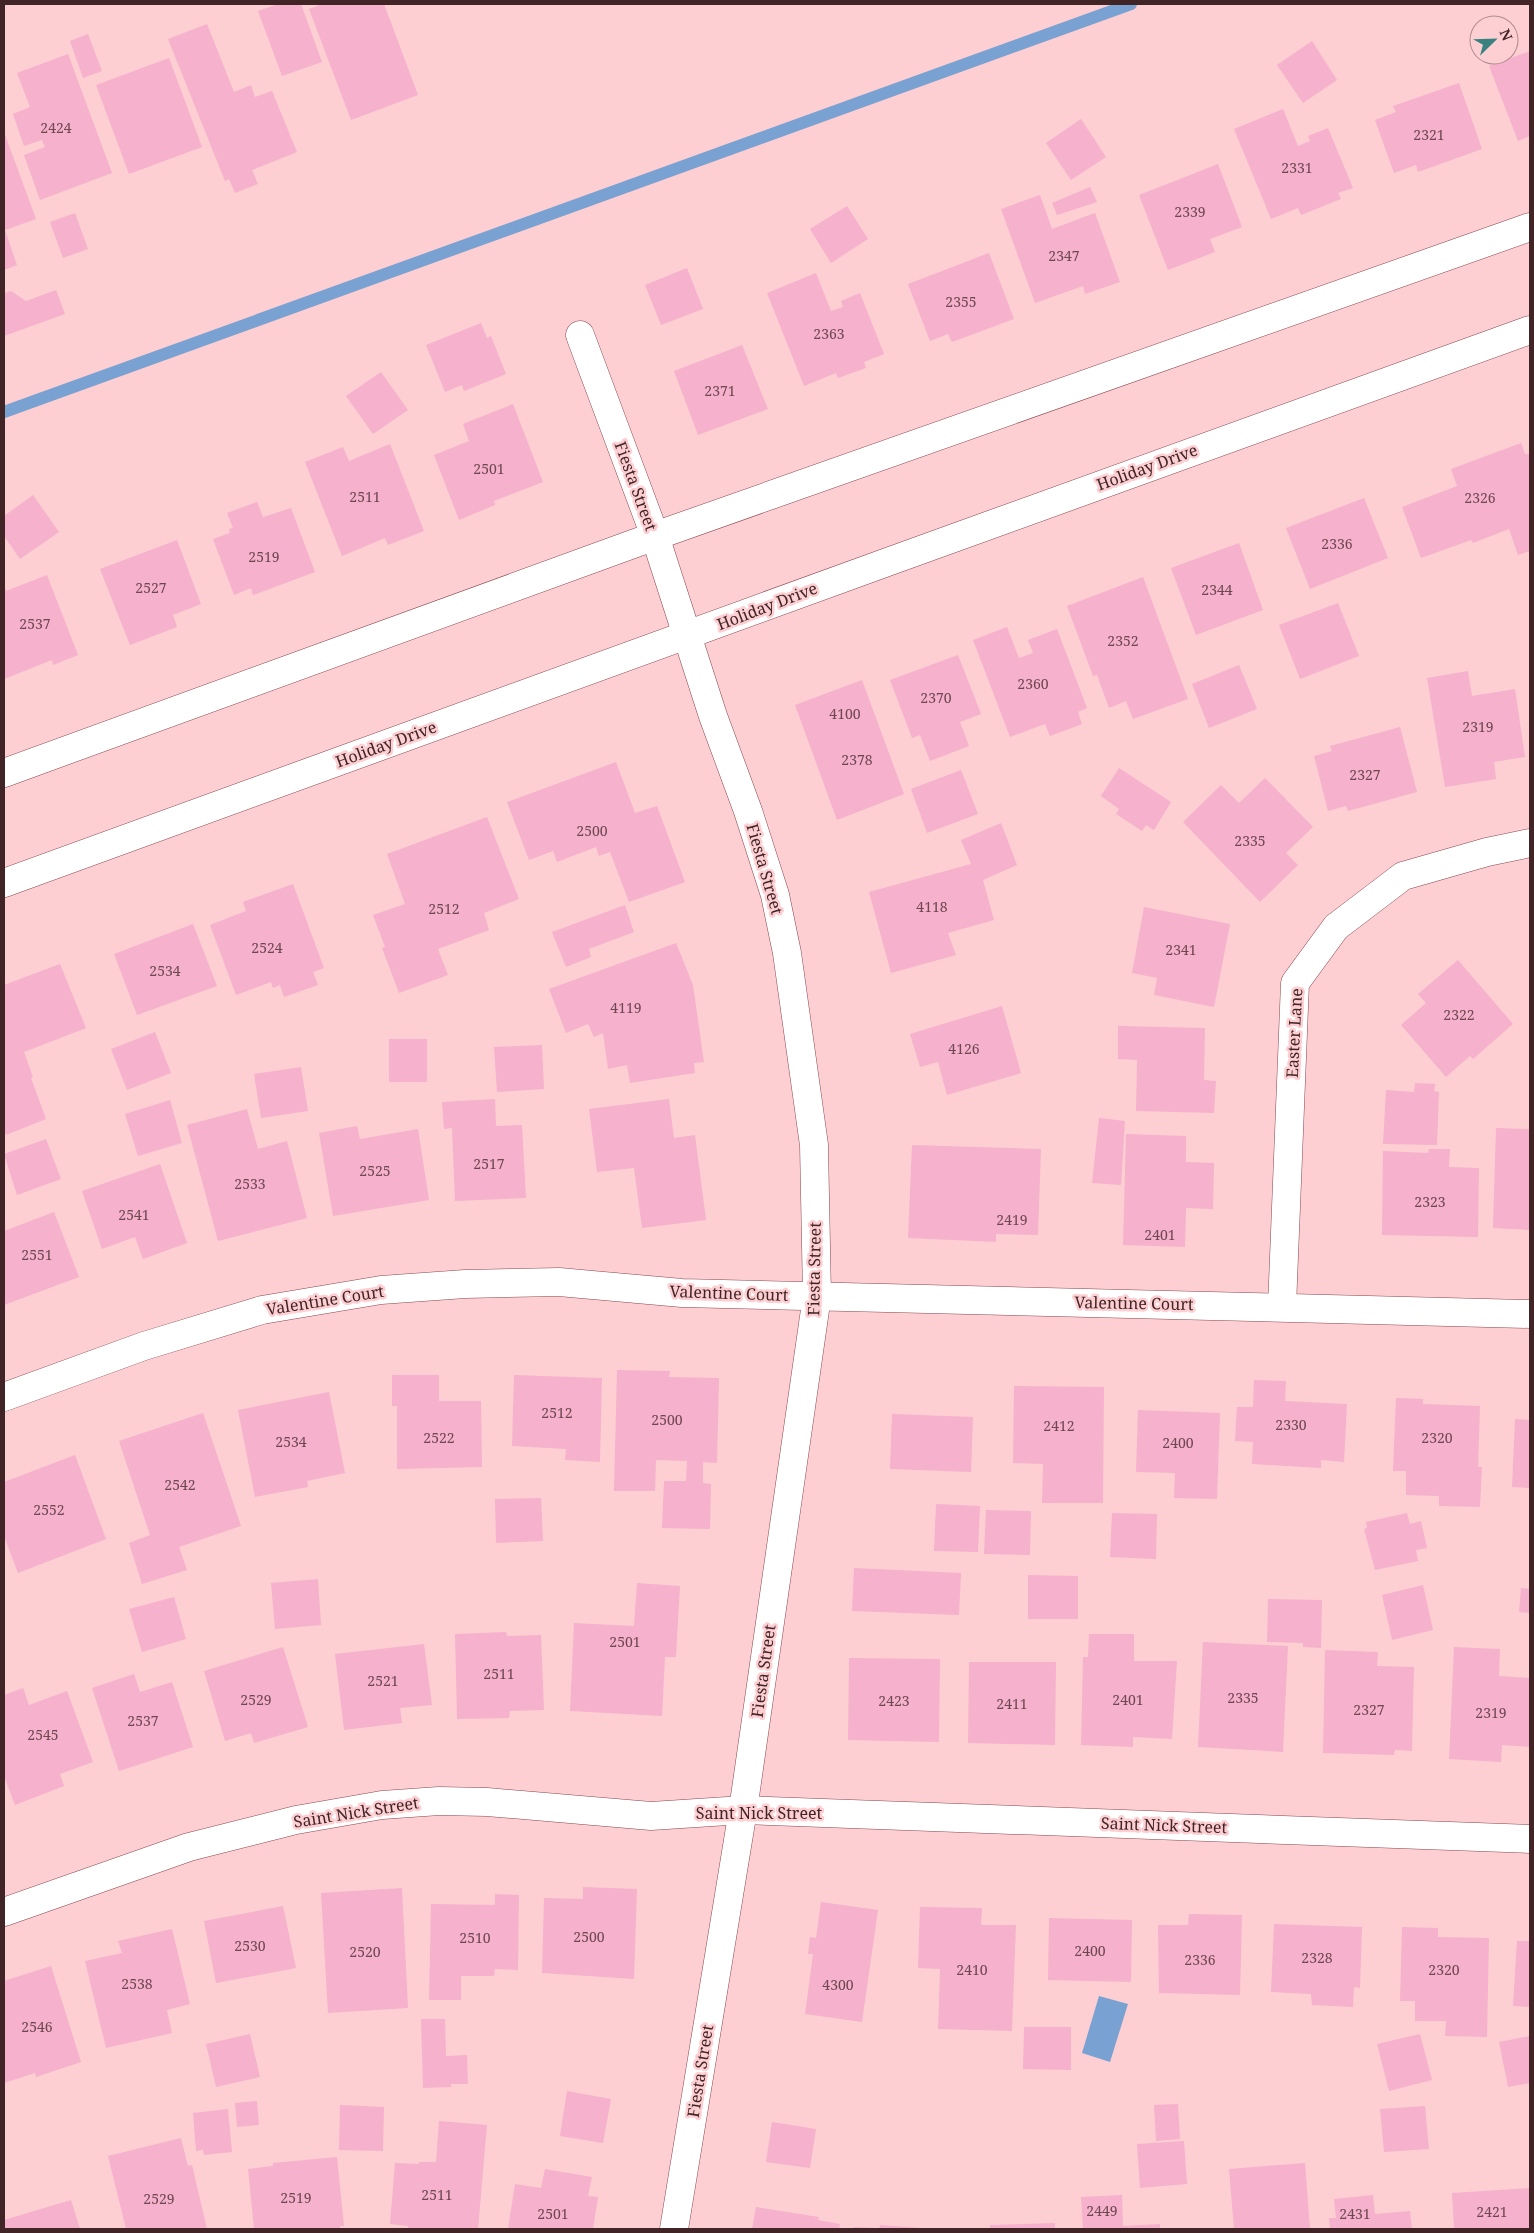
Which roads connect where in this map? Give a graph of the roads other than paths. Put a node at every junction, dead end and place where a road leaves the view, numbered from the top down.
1 (1530, 226) edge
2 (1530, 330) edge
3 (580, 335) dead end
4 (655, 536) junction
5 (688, 636) junction
6 (4, 773) edge
7 (1530, 843) edge
8 (4, 883) edge
9 (817, 1296) junction
10 (1282, 1307) junction
11 (1530, 1314) edge
12 (4, 1396) edge
13 (743, 1810) junction
14 (1530, 1839) edge
15 (4, 1912) edge
16 (674, 2229) edge

1 - 4 street
2 - 5 street, Holiday Drive
3 - 4 street, Fiesta Street
4 - 5 street, Fiesta Street
4 - 6 street
5 - 8 street, Holiday Drive
5 - 9 street, Fiesta Street
7 - 10 street, Easter Lane
9 - 10 street, Valentine Court
9 - 12 street, Valentine Court
9 - 13 street, Fiesta Street
10 - 11 street, Valentine Court
13 - 14 street, Saint Nick Street
13 - 15 street, Saint Nick Street
13 - 16 street, Fiesta Street

